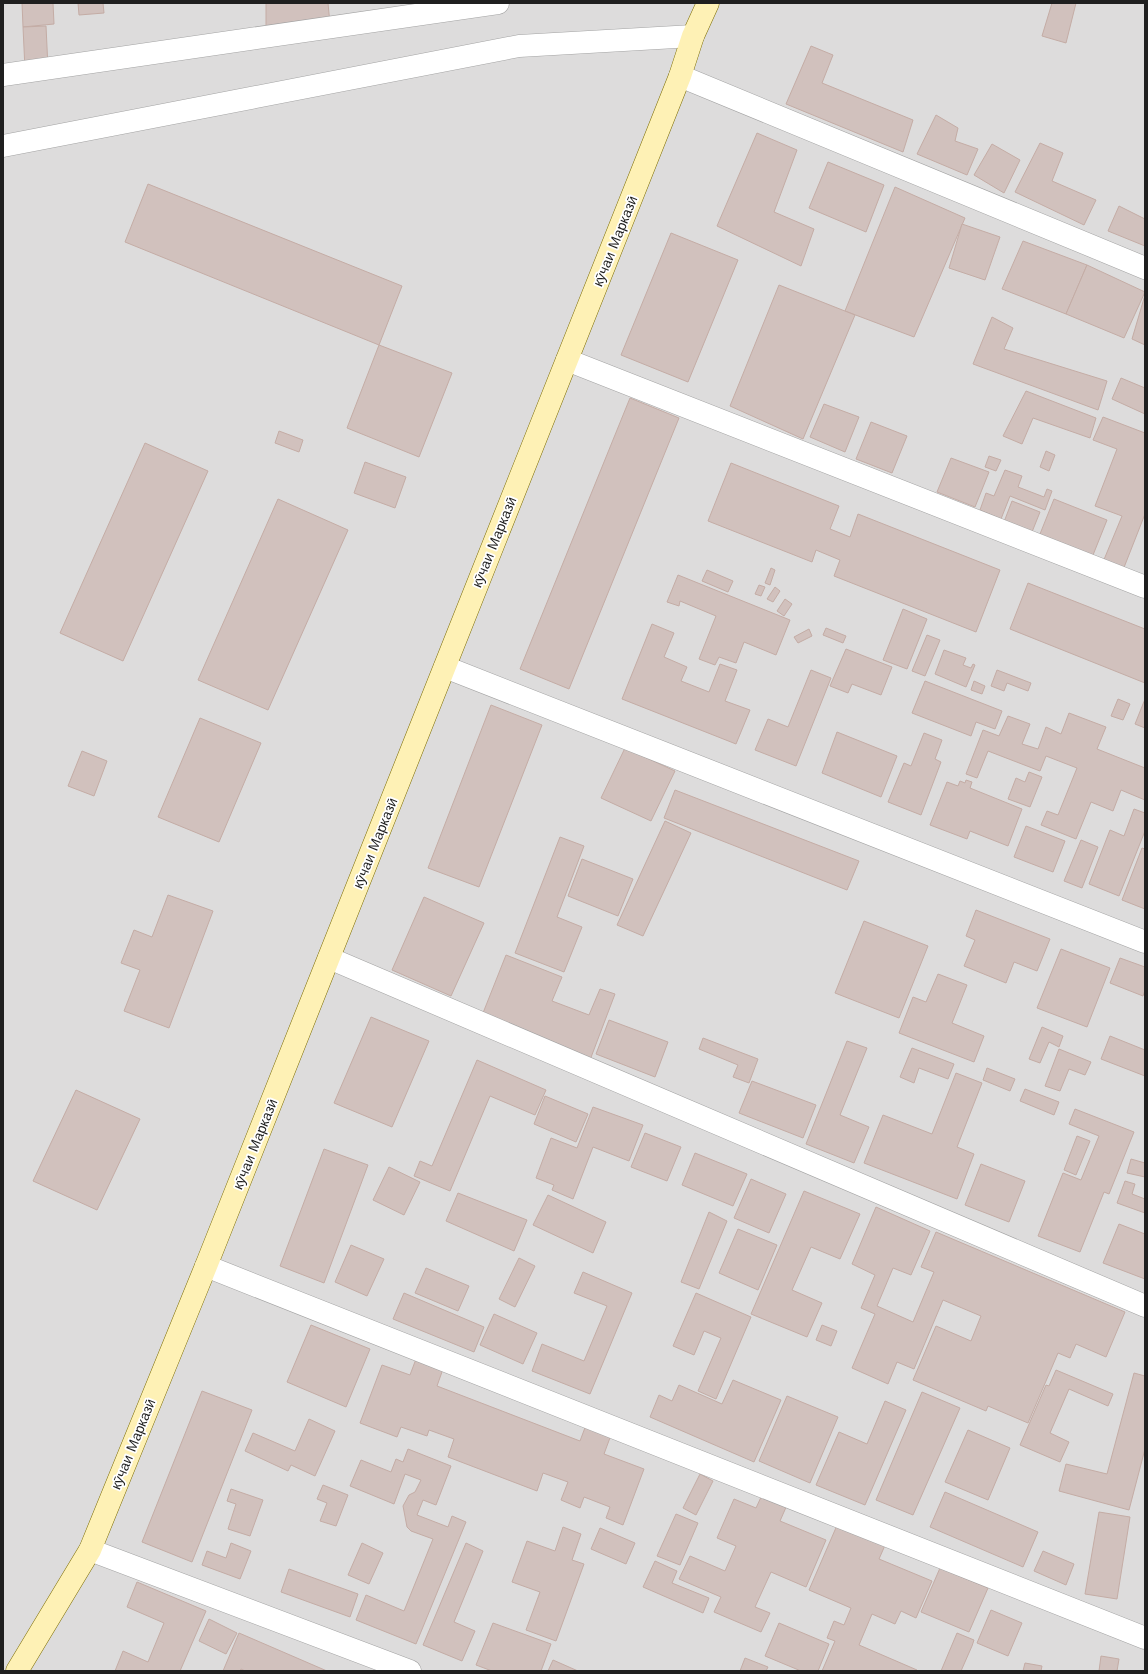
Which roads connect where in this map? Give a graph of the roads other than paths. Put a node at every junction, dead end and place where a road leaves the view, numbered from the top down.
1 (498, 3) edge
2 (708, 3) edge
3 (693, 36) junction
4 (3, 75) edge
5 (680, 76) junction
6 (3, 146) edge
7 (1145, 268) edge
8 (567, 360) junction
9 (1145, 587) edge
10 (445, 667) junction
11 (1145, 942) edge
12 (329, 958) junction
13 (206, 1266) junction
14 (1145, 1306) edge
15 (90, 1550) junction
16 (1145, 1638) edge
17 (17, 1671) edge
18 (410, 1671) edge

1 - 4 street
2 - 3 main road, кӯчаи Марказӣ
3 - 5 main road, кӯчаи Марказӣ
3 - 6 street
5 - 7 street
5 - 8 main road, кӯчаи Марказӣ
8 - 9 street
8 - 10 main road, кӯчаи Марказӣ
10 - 11 street
10 - 12 main road, кӯчаи Марказӣ
12 - 13 main road, кӯчаи Марказӣ
12 - 14 street
13 - 15 main road, кӯчаи Марказӣ
13 - 16 street
15 - 17 main road, кӯчаи Марказӣ
15 - 18 street

